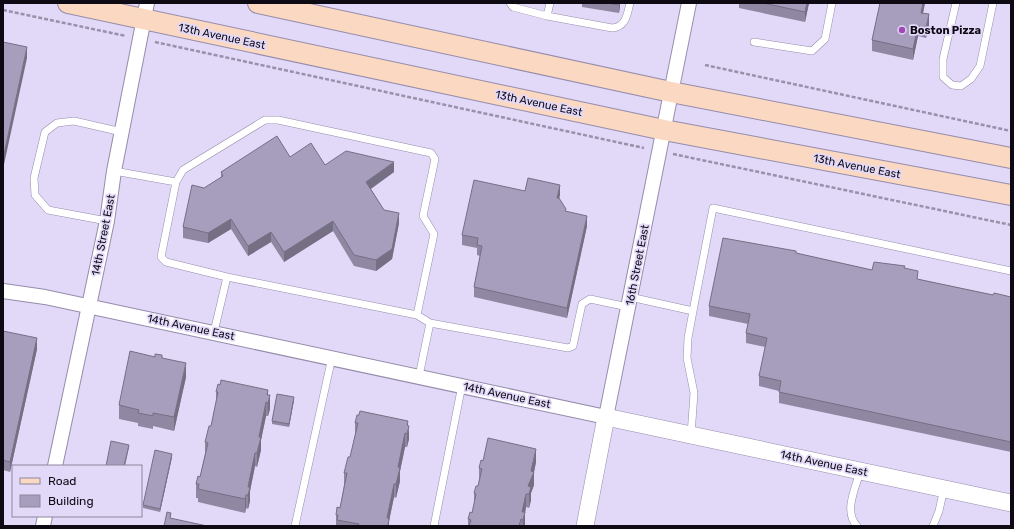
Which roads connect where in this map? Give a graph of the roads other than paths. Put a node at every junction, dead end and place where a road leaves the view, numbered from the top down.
1 (68, 3) edge
2 (258, 3) edge
3 (510, 3) edge
4 (550, 3) edge
5 (630, 3) edge
6 (689, 3) edge
7 (832, 3) edge
8 (956, 3) edge
9 (993, 3) edge
10 (146, 11) edge
11 (547, 16) junction
12 (754, 42) dead end
13 (671, 92) junction
14 (664, 130) junction
15 (122, 132) junction
16 (1011, 158) edge
17 (114, 171) junction
18 (176, 182) junction
19 (1011, 195) edge
20 (107, 221) junction
21 (1011, 271) edge
22 (227, 277) junction
23 (3, 291) edge
24 (629, 302) junction
25 (88, 306) junction
26 (693, 311) junction
27 (417, 315) junction
28 (430, 323) junction
29 (214, 332) junction
30 (332, 357) junction
31 (418, 376) junction
32 (462, 385) junction
33 (606, 417) junction
34 (692, 435) junction
35 (55, 465) edge
36 (860, 470) junction
37 (944, 488) junction
38 (1011, 503) edge
39 (295, 526) edge
40 (434, 526) edge
41 (585, 526) edge
42 (857, 526) edge
43 (933, 526) edge

1 - 10 main road, 13th Avenue East
2 - 13 main road
3 - 11 lane
4 - 11 lane
5 - 11 lane
6 - 13 street, 16th Street East
7 - 12 lane
8 - 9 lane
10 - 14 main road, 13th Avenue East
10 - 15 street, 14th Street East
13 - 14 street, 16th Street East
13 - 16 main road
14 - 19 main road, 13th Avenue East
14 - 24 street, 16th Street East
15 - 17 street, 14th Street East
15 - 20 lane
17 - 18 lane
17 - 20 street, 14th Street East
18 - 22 lane
18 - 27 lane
20 - 25 street, 14th Street East
21 - 26 lane
22 - 27 lane
22 - 29 lane
23 - 25 street, 14th Avenue East
24 - 26 lane
24 - 28 lane
24 - 33 street, 16th Street East
25 - 29 street, 14th Avenue East
25 - 35 street, 14th Street East
26 - 34 lane
27 - 28 lane
28 - 31 lane
29 - 30 street, 14th Avenue East
30 - 31 street, 14th Avenue East
30 - 39 lane
31 - 32 street, 14th Avenue East
32 - 33 street, 14th Avenue East
32 - 40 lane
33 - 34 street, 14th Avenue East
33 - 41 street, 16th Street East
34 - 36 street, 14th Avenue East
36 - 37 street, 14th Avenue East
36 - 42 lane
37 - 38 street, 14th Avenue East
37 - 43 lane

